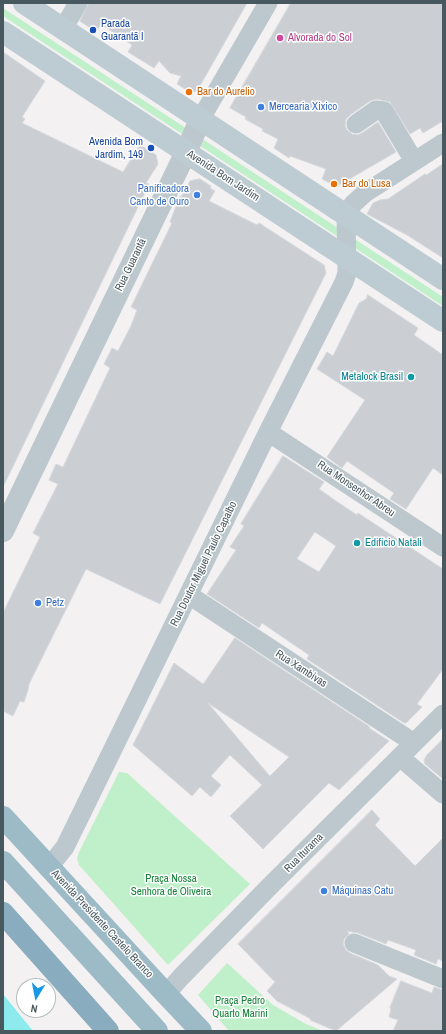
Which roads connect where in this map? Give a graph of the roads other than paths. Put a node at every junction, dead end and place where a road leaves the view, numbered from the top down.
1 (24, 3) edge
2 (78, 3) edge
3 (268, 3) edge
4 (63, 29) junction
5 (3, 32) edge
6 (200, 120) junction
7 (356, 124) dead end
8 (443, 143) edge
9 (186, 152) junction
10 (414, 161) junction
11 (346, 216) junction
12 (346, 257) junction
13 (443, 279) edge
14 (443, 321) edge
15 (268, 432) junction
16 (3, 531) edge
17 (443, 547) edge
18 (189, 596) junction
19 (443, 714) edge
20 (414, 743) junction
21 (400, 757) junction
22 (443, 794) edge
23 (3, 817) edge
24 (3, 862) edge
25 (49, 867) junction
26 (3, 913) edge
27 (354, 943) dead end
28 (443, 979) edge
29 (166, 994) junction
30 (108, 1031) edge
31 (157, 1031) edge
32 (201, 1031) edge

1 - 4 main road
2 - 4 street
3 - 6 street, Rua Guarantã
4 - 6 main road
5 - 9 main road, Avenida Bom Jardim
6 - 9 street, Rua Guarantã
6 - 11 main road
7 - 10 street
8 - 10 street
9 - 12 main road, Avenida Bom Jardim
9 - 16 street, Rua Guarantã
10 - 11 street
11 - 12 street, Rua Doutor Miguel Paulo Capalbo
11 - 13 main road
12 - 14 main road, Avenida Bom Jardim
12 - 15 street, Rua Doutor Miguel Paulo Capalbo
15 - 17 street, Rua Monsenhor Abreu
15 - 18 street, Rua Doutor Miguel Paulo Capalbo
18 - 20 street, Rua Xambivas
18 - 25 street, Rua Doutor Miguel Paulo Capalbo
19 - 20 street, Rua Iturama
20 - 21 street, Rua Iturama
21 - 22 street
21 - 29 street, Rua Iturama
23 - 25 highway, Avenida Presidente Castelo Branco
24 - 31 highway
25 - 29 highway, Avenida Presidente Castelo Branco
26 - 30 highway
27 - 28 street
29 - 32 highway, Avenida Presidente Castelo Branco

